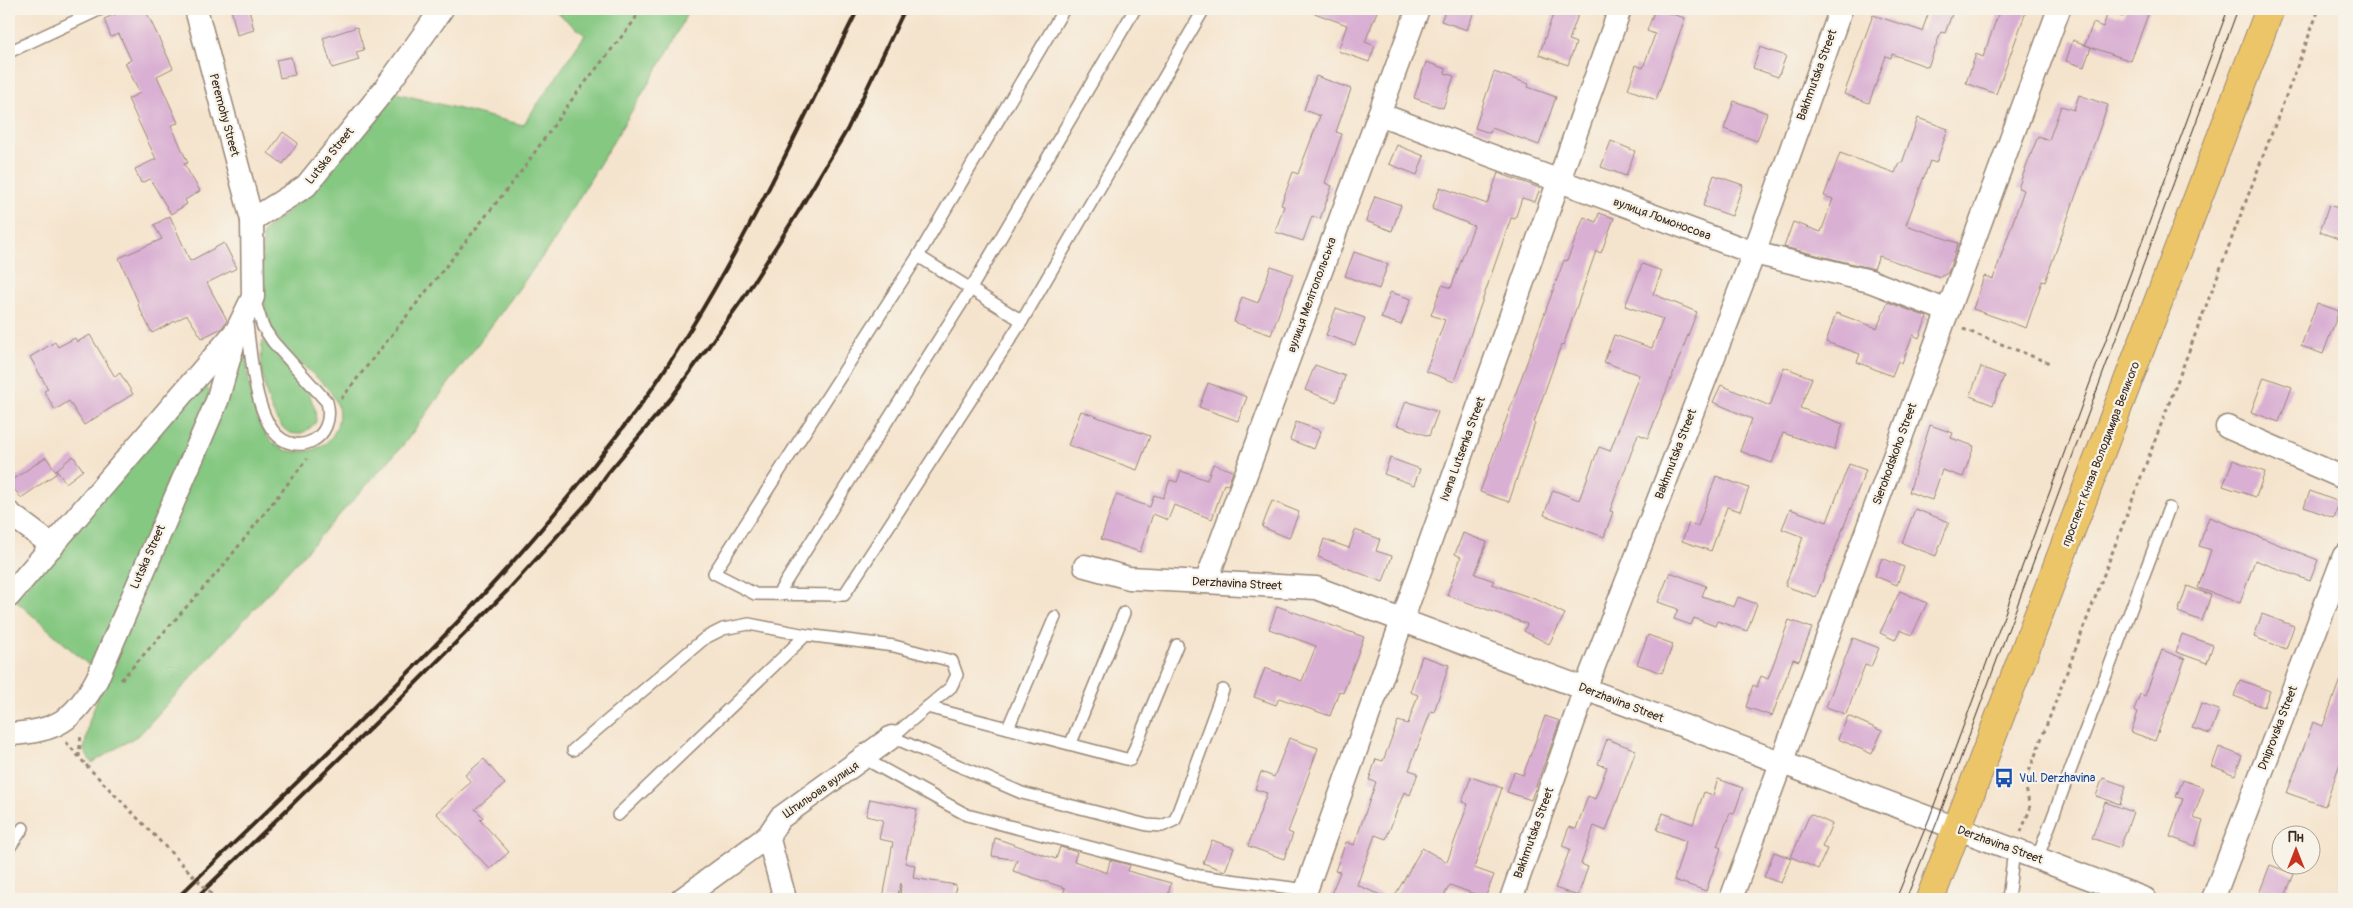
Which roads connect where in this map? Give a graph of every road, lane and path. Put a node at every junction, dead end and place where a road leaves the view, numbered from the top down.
1 (100, 9) edge
2 (196, 9) edge
3 (442, 9) edge
4 (640, 9) edge
5 (1064, 9) edge
6 (1135, 9) edge
7 (1204, 9) edge
8 (1418, 9) edge
9 (1620, 9) edge
10 (1841, 9) edge
11 (2059, 9) edge
12 (2270, 9) edge
13 (2319, 9) edge
14 (9, 52) edge
15 (1379, 114) junction
16 (1558, 180) junction
17 (252, 220) junction
18 (1754, 253) junction
19 (918, 256) junction
20 (970, 290) junction
21 (245, 314) junction
22 (1946, 316) junction
23 (1022, 321) junction
24 (2052, 364) dead end
25 (330, 412) junction
26 (2226, 427) dead end
27 (318, 438) junction
28 (2344, 478) edge
29 (2169, 508) dead end
30 (9, 513) edge
31 (52, 546) junction
32 (2344, 556) edge
33 (1085, 566) dead end
34 (1206, 582) junction
35 (778, 594) junction
36 (9, 596) edge
37 (1124, 613) dead end
38 (1055, 617) dead end
39 (1402, 620) junction
40 (806, 635) junction
41 (1177, 645) dead end
42 (117, 684) dead end
43 (1585, 689) junction
44 (1223, 690) dead end
45 (927, 707) junction
46 (83, 726) dead end
47 (52, 727) junction
48 (1008, 728) junction
49 (9, 734) edge
50 (892, 737) junction
51 (1071, 743) junction
52 (572, 750) dead end
53 (79, 757) junction
54 (865, 759) junction
55 (1781, 764) junction
56 (618, 815) dead end
57 (23, 828) dead end
58 (1958, 830) junction
59 (768, 836) junction
60 (9, 848) edge
61 (2014, 850) junction
62 (2037, 859) junction
63 (1305, 894) edge
64 (216, 899) edge
65 (682, 899) edge
66 (785, 899) edge
67 (1511, 899) edge
68 (1731, 899) edge
69 (1930, 899) edge
70 (2008, 899) edge
71 (2145, 899) edge
72 (2213, 899) edge

1 - 14 lane
2 - 17 street, Peremohy Street
3 - 17 street, Lutska Street
4 - 25 path
5 - 19 lane
6 - 20 lane
7 - 23 lane
8 - 15 street, вулиця Мелітопольська
9 - 16 street, Ivana Lutsenka Street
10 - 18 street, Bakhmutska Street
11 - 22 street, Sierohodskoho Street
12 - 58 main road, проспект Князя Володимира Великого
13 - 61 path
15 - 16 street, вулиця Ломоносова
15 - 34 street, вулиця Мелітопольська
16 - 18 street, вулиця Ломоносова
16 - 39 street, Ivana Lutsenka Street
17 - 21 street, Lutska Street
18 - 22 street, вулиця Ломоносова
18 - 43 street, Bakhmutska Street
19 - 20 lane
19 - 35 lane
20 - 23 lane
20 - 35 lane
21 - 25 lane
21 - 27 lane
21 - 31 street
21 - 47 street, Lutska Street
22 - 24 path
22 - 55 street, Sierohodskoho Street
23 - 35 lane
25 - 27 lane
26 - 28 street
27 - 42 path
29 - 62 lane
30 - 31 street
31 - 36 street
32 - 72 street, Dniprovska Street
33 - 34 street, Derzhavina Street
34 - 39 street, Derzhavina Street
37 - 51 lane
38 - 48 lane
39 - 43 street, Derzhavina Street
39 - 63 street, Ivana Lutsenka Street
40 - 45 lane
40 - 52 lane
40 - 56 lane
41 - 51 lane
43 - 55 street, Derzhavina Street
43 - 67 street, Bakhmutska Street
44 - 50 lane
45 - 48 lane
45 - 50 lane
46 - 53 path
47 - 49 street, Lutska Street
47 - 53 path
48 - 51 lane
50 - 54 street, Штильова вулиця
53 - 64 path, bridge
54 - 59 street, Штильова вулиця
54 - 63 lane
55 - 58 street, Derzhavina Street
55 - 68 street, Sierohodskoho Street
57 - 60 lane
58 - 61 street, Derzhavina Street
58 - 69 main road, проспект Князя Володимира Великого
59 - 65 street, Штильова вулиця
59 - 66 street
61 - 62 street, Derzhavina Street
61 - 70 lane
62 - 71 street, Derzhavina Street

